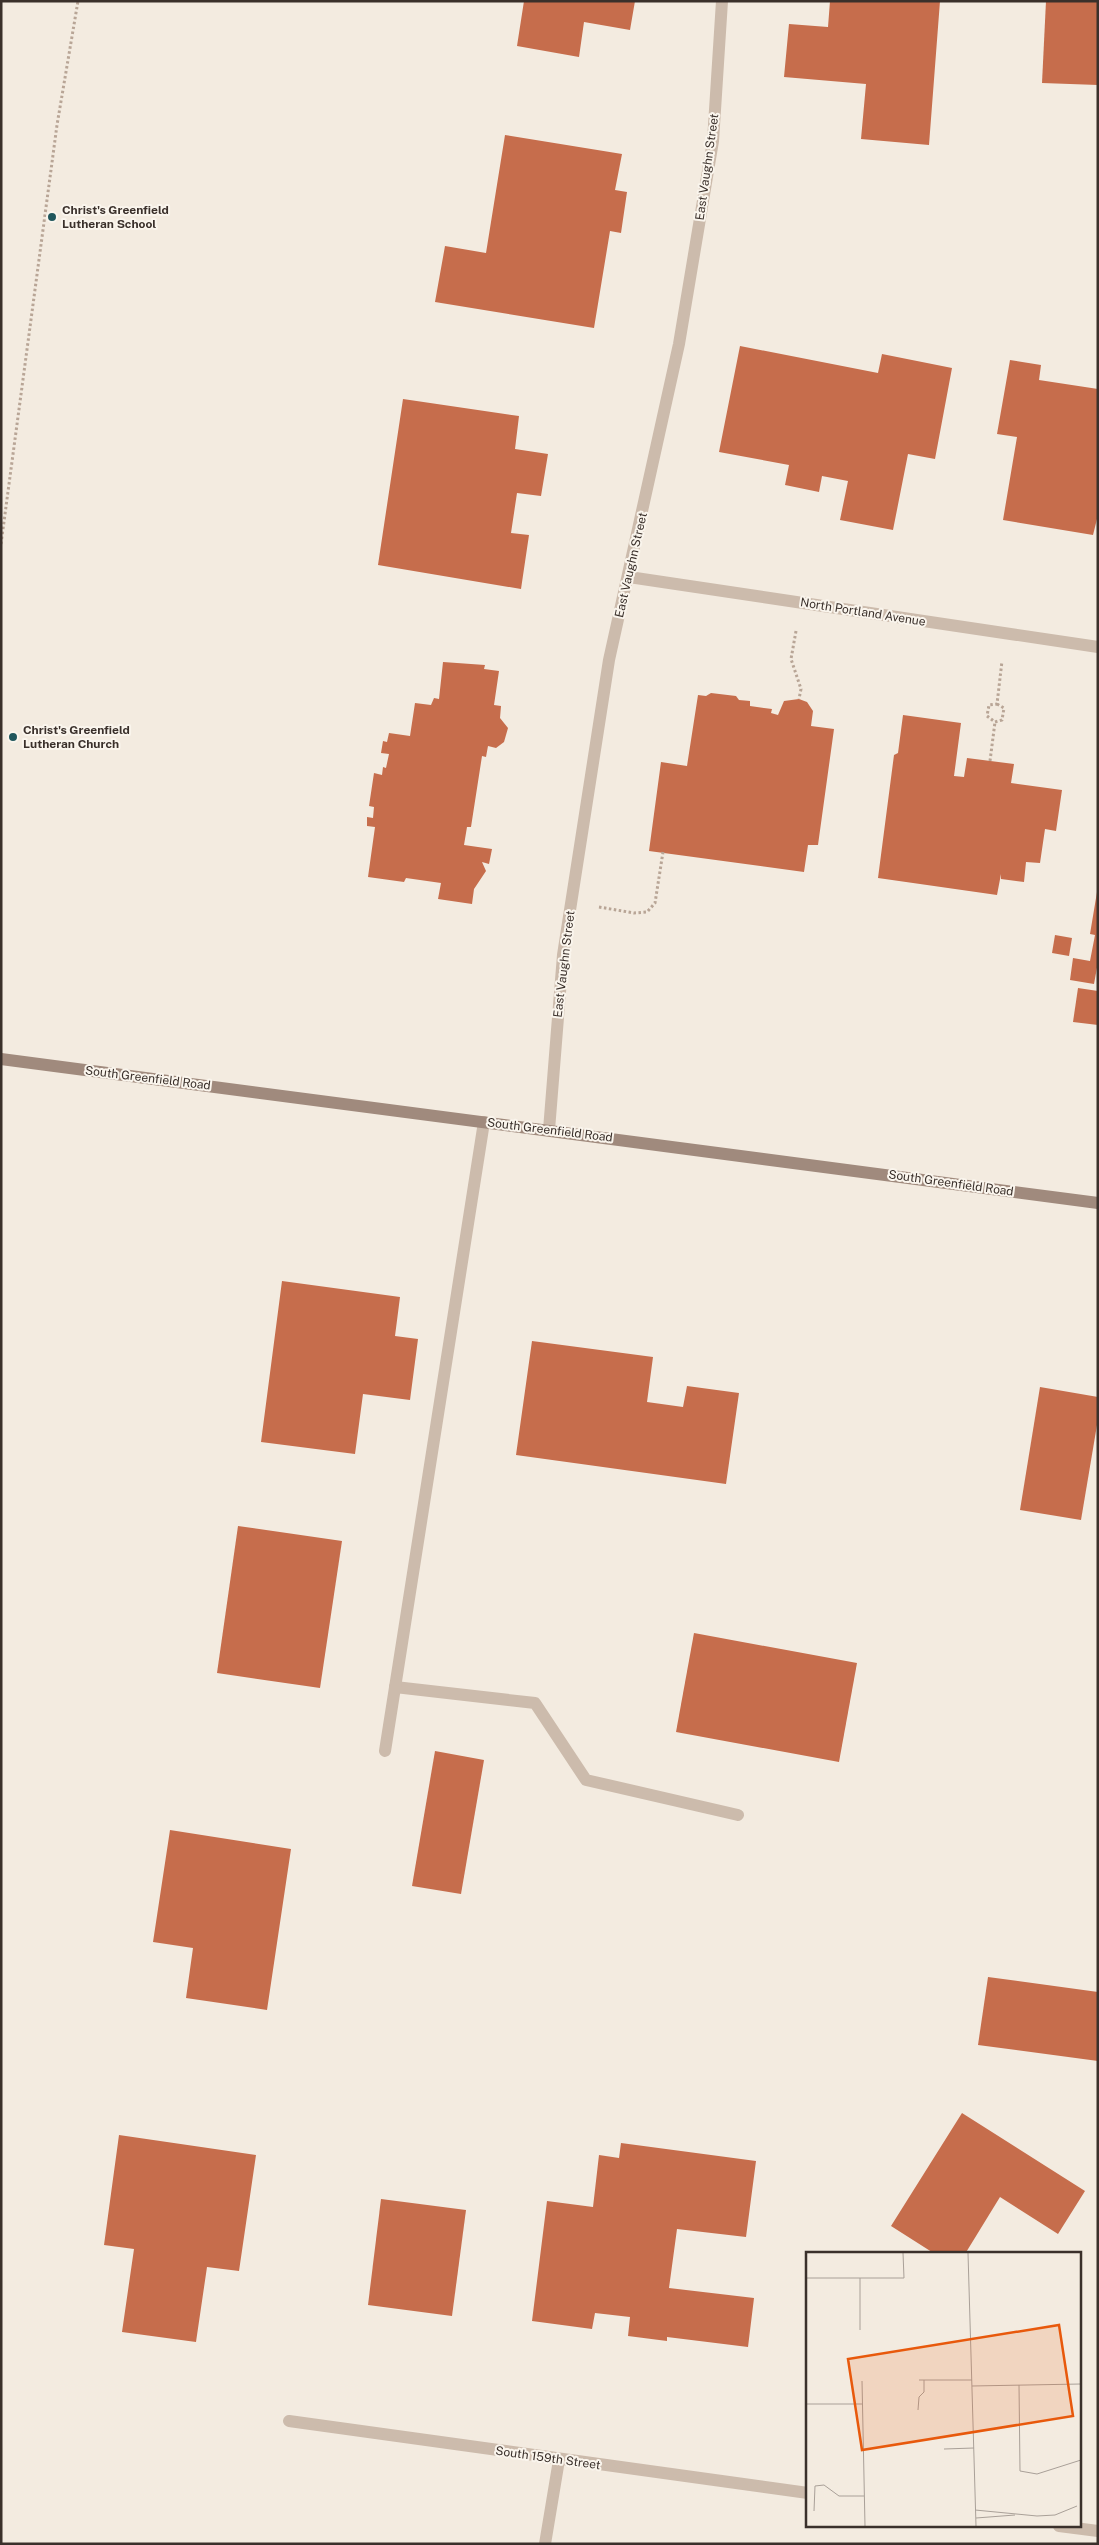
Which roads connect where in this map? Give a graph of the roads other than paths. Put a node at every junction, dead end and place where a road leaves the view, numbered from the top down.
1 (722, 1) edge
2 (629, 578) junction
3 (1098, 647) edge
4 (1, 1059) edge
5 (484, 1122) junction
6 (549, 1130) junction
7 (1098, 1203) edge
8 (395, 1687) junction
9 (385, 1751) dead end
10 (738, 1815) dead end
11 (289, 2421) dead end
12 (559, 2460) junction
13 (806, 2493) edge
14 (1071, 2528) edge
15 (1098, 2532) edge
16 (545, 2544) edge

1 - 2 street, East Vaughn Street
2 - 3 street, North Portland Avenue
2 - 6 street, East Vaughn Street
4 - 5 main road, South Greenfield Road
5 - 6 main road, South Greenfield Road
5 - 8 street
6 - 7 main road, South Greenfield Road
8 - 9 street
8 - 10 street
11 - 12 street, South 159th Street
12 - 13 street, South 159th Street
12 - 16 street
14 - 15 street

